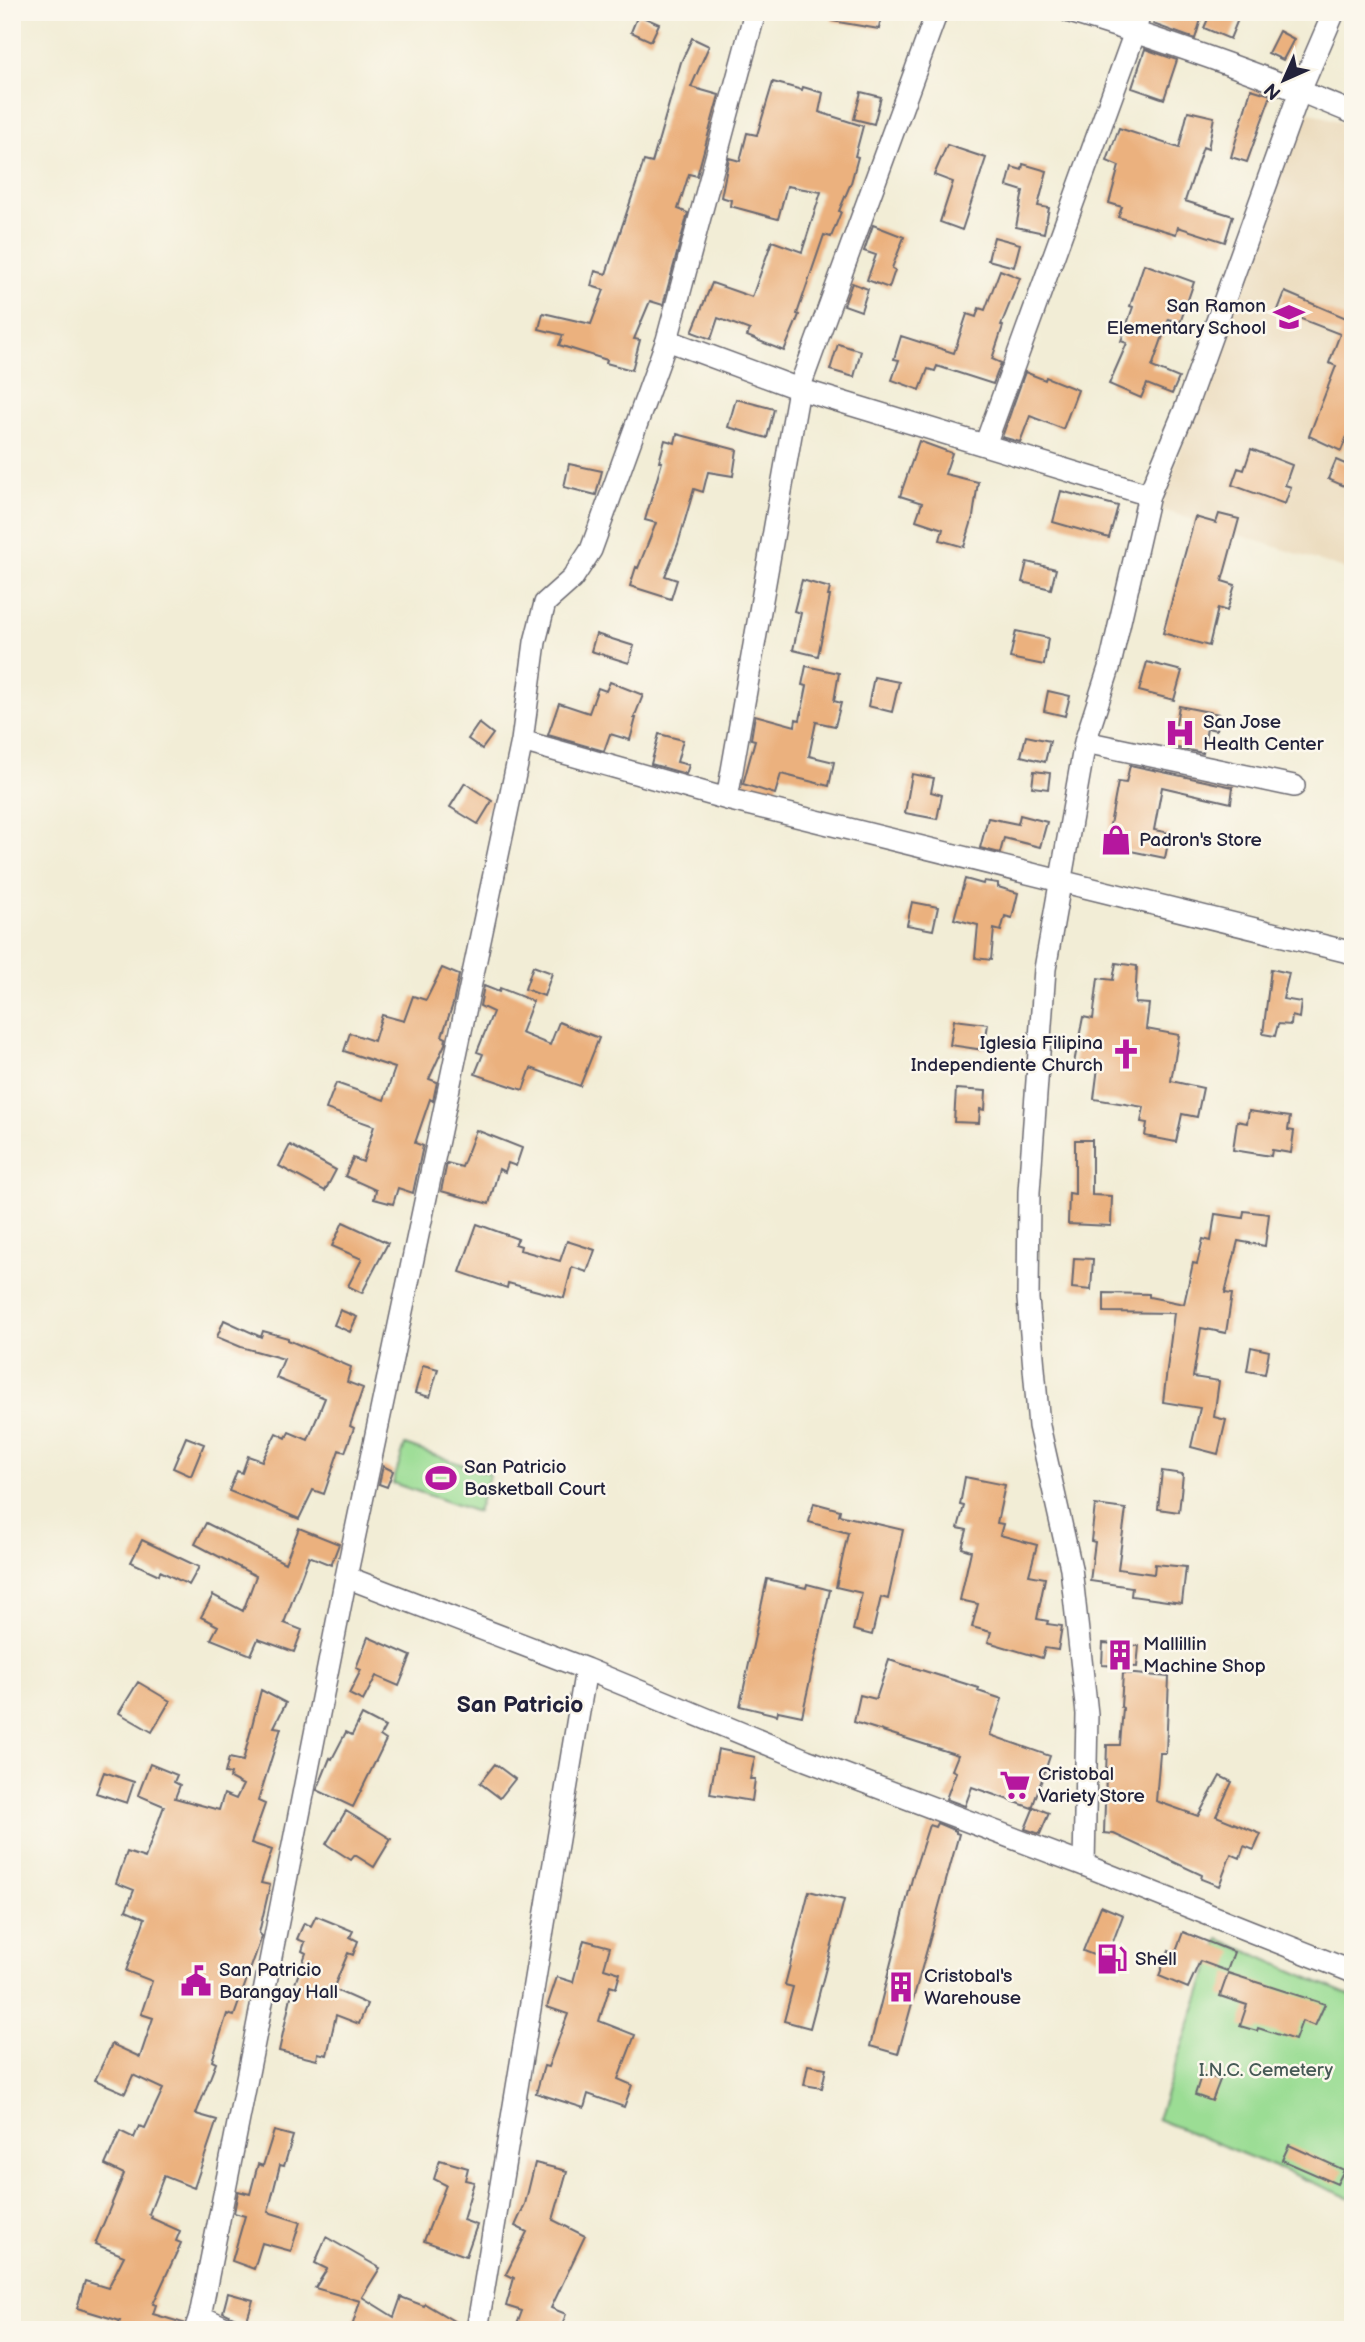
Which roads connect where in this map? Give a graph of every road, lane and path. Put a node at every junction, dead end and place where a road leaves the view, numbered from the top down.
1 (755, 12) edge
2 (937, 12) edge
3 (1070, 12) edge
4 (1334, 12) edge
5 (1137, 22) edge
6 (1300, 91) junction
7 (1353, 113) edge
8 (667, 340) junction
9 (799, 389) junction
10 (985, 445) junction
11 (1149, 495) junction
12 (522, 741) junction
13 (1085, 742) junction
14 (1294, 786) dead end
15 (727, 799) junction
16 (1059, 881) junction
17 (1353, 953) edge
18 (346, 1577) junction
19 (586, 1669) junction
20 (1084, 1865) junction
21 (1353, 1972) edge
22 (197, 2323) edge
23 (230, 2330) edge
24 (477, 2330) edge

1 - 8 street
2 - 9 street
3 - 5 street
4 - 6 street
5 - 6 street
5 - 10 street
6 - 7 street
6 - 11 street
8 - 9 street
8 - 12 street
9 - 10 street
9 - 15 street
10 - 11 street
11 - 13 street
12 - 15 street
12 - 18 street
13 - 14 street
13 - 16 street
15 - 16 street
16 - 17 street
16 - 20 street
18 - 19 street
18 - 22 street
19 - 20 street
19 - 24 street
20 - 21 street
22 - 23 street

